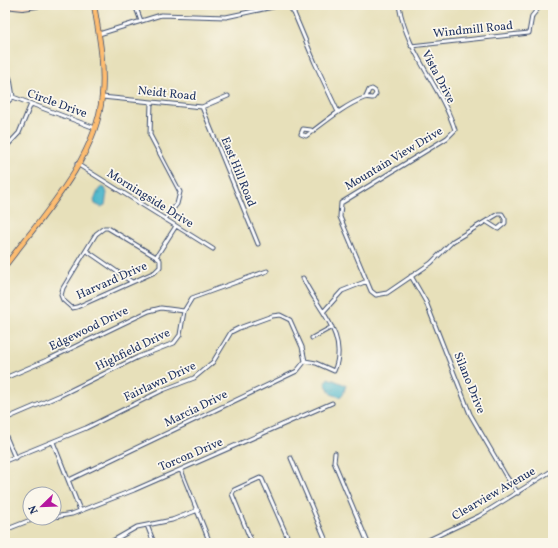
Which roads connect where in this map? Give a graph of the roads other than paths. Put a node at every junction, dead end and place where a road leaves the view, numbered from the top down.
1 (43, 5) edge
2 (94, 5) edge
3 (135, 5) edge
4 (282, 5) edge
5 (288, 5) edge
6 (295, 5) edge
7 (398, 5) edge
8 (541, 5) edge
9 (5, 6) edge
10 (294, 12) junction
11 (141, 21) junction
12 (99, 34) junction
13 (411, 46) junction
14 (5, 68) edge
15 (228, 96) dead end
16 (13, 97) junction
17 (102, 97) junction
18 (366, 97) dead end
19 (151, 102) junction
20 (5, 104) edge
21 (31, 104) junction
22 (202, 107) junction
23 (338, 112) junction
24 (95, 128) junction
25 (311, 130) dead end
26 (452, 134) joint
27 (5, 148) edge
28 (77, 164) junction
29 (165, 219) junction
30 (487, 222) junction
31 (176, 226) junction
32 (258, 244) dead end
33 (213, 249) dead end
34 (87, 251) junction
35 (156, 257) junction
36 (5, 266) edge
37 (267, 271) dead end
38 (411, 276) junction
39 (303, 278) dead end
40 (367, 281) junction
41 (132, 282) junction
42 (184, 310) junction
43 (324, 311) junction
44 (332, 327) junction
45 (312, 338) dead end
46 (305, 361) junction
47 (5, 378) edge
48 (332, 403) dead end
49 (5, 419) edge
50 (5, 434) edge
51 (53, 442) junction
52 (335, 453) dead end
53 (15, 458) junction
54 (291, 458) dead end
55 (5, 462) edge
56 (181, 470) junction
57 (553, 470) edge
58 (69, 480) junction
59 (518, 493) junction
60 (80, 510) junction
61 (198, 510) junction
62 (62, 515) edge
63 (22, 523) edge
64 (147, 525) junction
65 (5, 530) edge
66 (109, 543) edge
67 (154, 543) edge
68 (210, 543) edge
69 (252, 543) edge
70 (290, 543) edge
71 (327, 543) edge
72 (368, 543) edge
73 (422, 543) edge

1 - 9 main road
2 - 12 main road
3 - 11 street
4 - 11 street
5 - 10 street
6 - 10 street
7 - 13 street, Vista Drive
8 - 13 street, Windmill Road
10 - 23 street
11 - 12 street
12 - 17 main road
13 - 26 street, Vista Drive
14 - 16 street, Circle Drive
15 - 22 street, Neidt Road
16 - 20 street, Circle Drive
16 - 21 street, Circle Drive
17 - 19 street, Neidt Road
17 - 24 main road
18 - 23 street
19 - 22 street, Neidt Road
19 - 29 street
21 - 24 street, Circle Drive
21 - 27 street
22 - 32 street, East Hill Road
23 - 25 street
24 - 28 main road
26 - 40 street, Mountain View Drive
28 - 29 street, Morningside Drive
28 - 36 main road
29 - 31 street, Morningside Drive
30 - 30 street, Mountain View Drive
30 - 38 street, Mountain View Drive
31 - 33 street, Morningside Drive
31 - 35 street
34 - 35 street, Harvard Drive
34 - 41 street
34 - 41 street, Harvard Drive
35 - 41 street, Harvard Drive
37 - 42 street
38 - 40 street, Mountain View Drive
38 - 59 street, Silano Drive
39 - 43 street
40 - 43 street
42 - 47 street, Edgewood Drive
42 - 49 street, Highfield Drive
43 - 44 street
44 - 45 street
44 - 46 street
46 - 51 street, Fairlawn Drive
46 - 58 street, Marcia Drive
48 - 56 street, Torcon Drive
50 - 53 street
51 - 53 street, Fairlawn Drive
51 - 58 street
52 - 72 street
53 - 55 street, Fairlawn Drive
54 - 71 street
56 - 60 street, Torcon Drive
56 - 61 street
57 - 59 street, Clearview Avenue
58 - 60 street
59 - 73 street, Clearview Avenue
60 - 62 street, Torcon Drive
61 - 64 street
61 - 68 street
63 - 65 street
64 - 66 street
64 - 67 street
69 - 70 street

